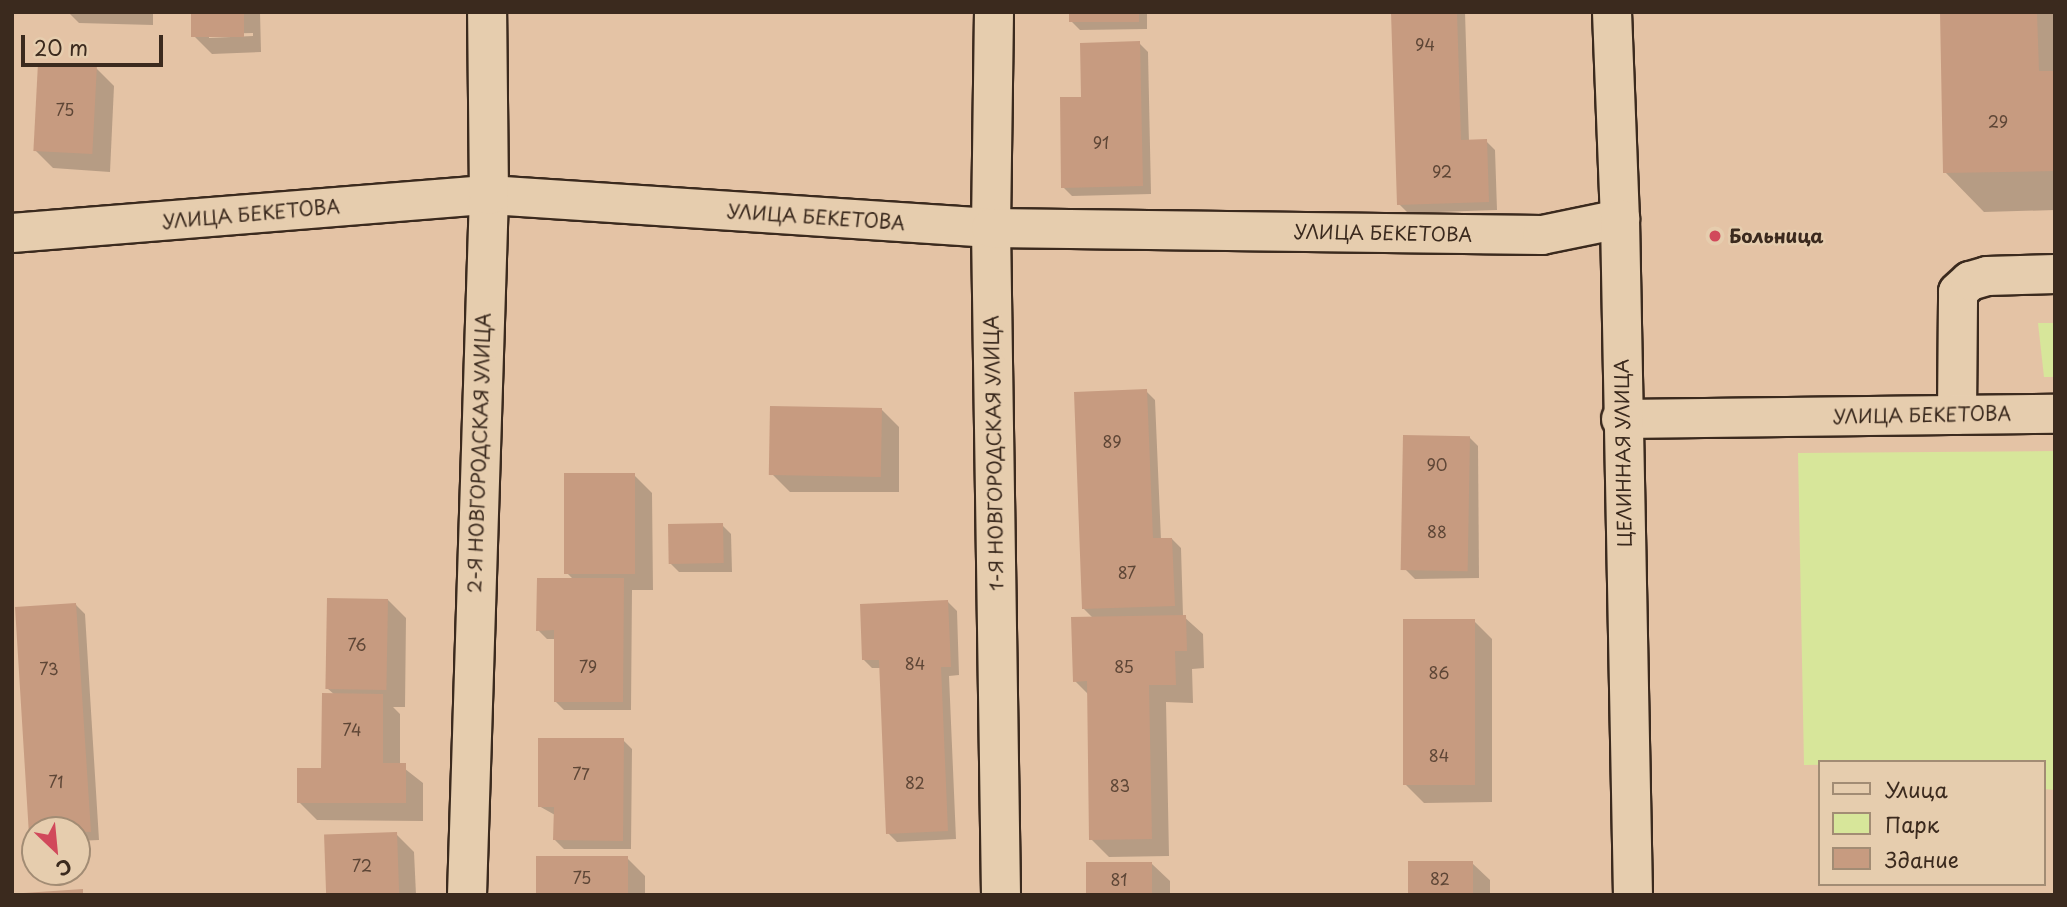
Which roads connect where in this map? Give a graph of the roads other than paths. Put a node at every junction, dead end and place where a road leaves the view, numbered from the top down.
1 (487, 12) edge
2 (994, 12) edge
3 (1612, 12) edge
4 (489, 195) junction
5 (1620, 219) junction
6 (990, 229) junction
7 (12, 233) edge
8 (2055, 274) edge
9 (2055, 414) edge
10 (1958, 415) junction
11 (1621, 419) junction
12 (467, 895) edge
13 (1000, 895) edge
14 (1633, 895) edge

1 - 4 street, 2-Я НОВГОРОДСКАЯ УЛИЦА
2 - 6 street, 1-Я НОВГОРОДСКАЯ УЛИЦА
3 - 5 street, ЦЕЛИННАЯ УЛИЦА
4 - 6 street, УЛИЦА БЕКЕТОВА
4 - 7 street, УЛИЦА БЕКЕТОВА
4 - 12 street, 2-Я НОВГОРОДСКАЯ УЛИЦА
5 - 6 street, УЛИЦА БЕКЕТОВА
5 - 11 street, ЦЕЛИННАЯ УЛИЦА
6 - 13 street, 1-Я НОВГОРОДСКАЯ УЛИЦА
8 - 10 street
9 - 10 street, УЛИЦА БЕКЕТОВА
10 - 11 street, УЛИЦА БЕКЕТОВА
11 - 14 street, ЦЕЛИННАЯ УЛИЦА

